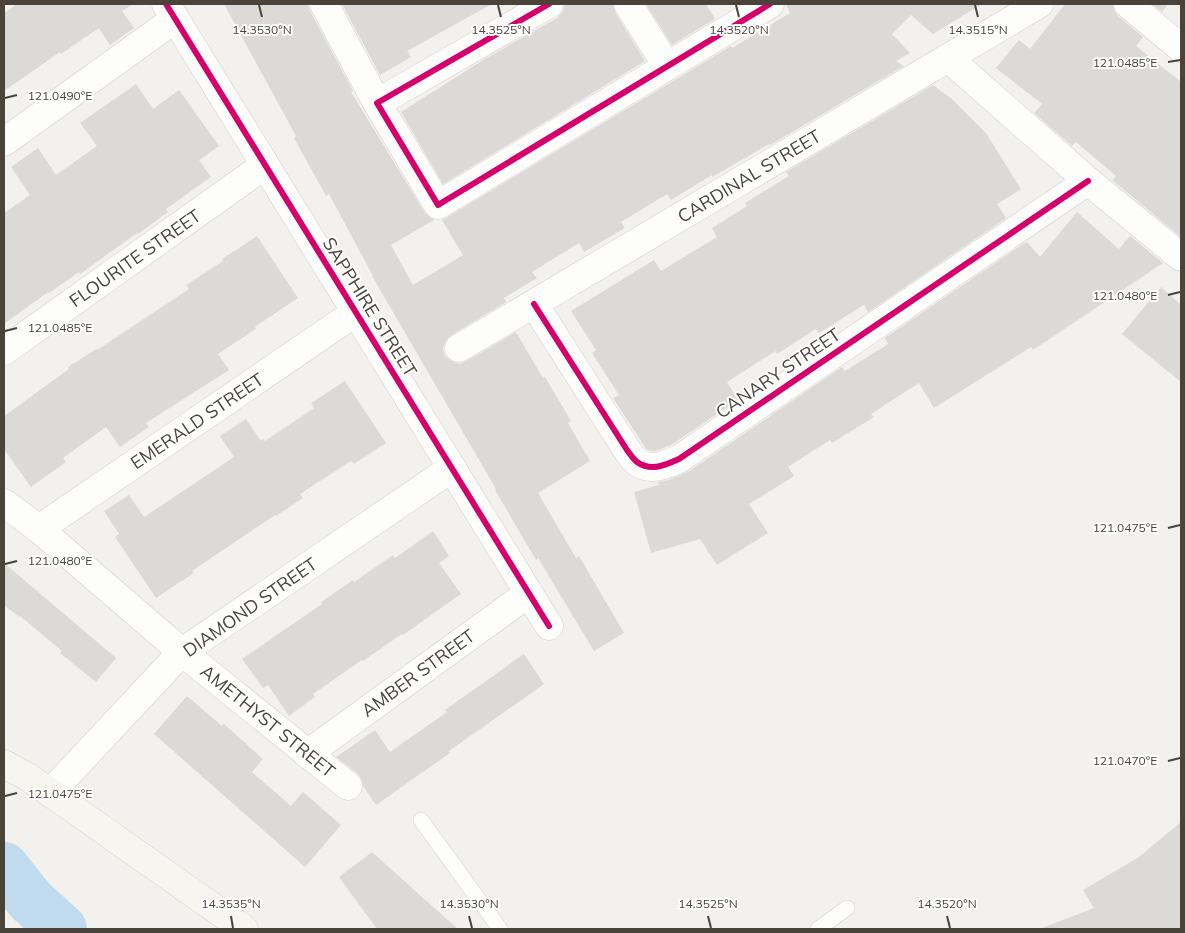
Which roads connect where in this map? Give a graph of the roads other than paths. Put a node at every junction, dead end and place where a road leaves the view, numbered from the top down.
1 (324, 4) edge
2 (550, 4) edge
3 (628, 4) edge
4 (770, 4) edge
5 (1039, 4) edge
6 (1128, 4) edge
7 (171, 12) edge
8 (1181, 48) edge
9 (948, 58) junction
10 (667, 66) junction
11 (377, 103) junction
12 (4, 142) edge
13 (266, 165) junction
14 (1088, 181) junction
15 (1181, 257) edge
16 (534, 304) junction
17 (356, 312) junction
18 (459, 348) dead end
19 (4, 351) edge
20 (452, 468) junction
21 (4, 503) edge
22 (39, 529) junction
23 (529, 593) junction
24 (549, 626) dead end
25 (182, 652) junction
26 (307, 754) junction
27 (4, 764) edge
28 (348, 786) dead end
29 (50, 793) junction
30 (421, 820) dead end
31 (847, 908) dead end
32 (244, 929) edge
33 (500, 929) edge
34 (818, 929) edge

1 - 11 street
2 - 11 street
3 - 10 street
4 - 10 street
5 - 9 street, CARDINAL STREET
6 - 8 street
7 - 12 street
7 - 13 street, SAPPHIRE STREET
9 - 14 street
9 - 16 street, CARDINAL STREET
10 - 11 street
13 - 17 street, SAPPHIRE STREET
13 - 19 street, FLOURITE STREET
14 - 15 street
14 - 16 street, CANARY STREET
16 - 18 street, CARDINAL STREET
17 - 20 street, SAPPHIRE STREET
17 - 22 street, EMERALD STREET
20 - 23 street, SAPPHIRE STREET
20 - 25 street, DIAMOND STREET
21 - 22 street, AMETHYST STREET
22 - 25 street, AMETHYST STREET
23 - 24 street, SAPPHIRE STREET
23 - 26 street, AMBER STREET
25 - 26 street, AMETHYST STREET
25 - 29 street, DIAMOND STREET
26 - 28 street, AMETHYST STREET
27 - 29 main road
29 - 32 main road
30 - 33 lane
31 - 34 lane

